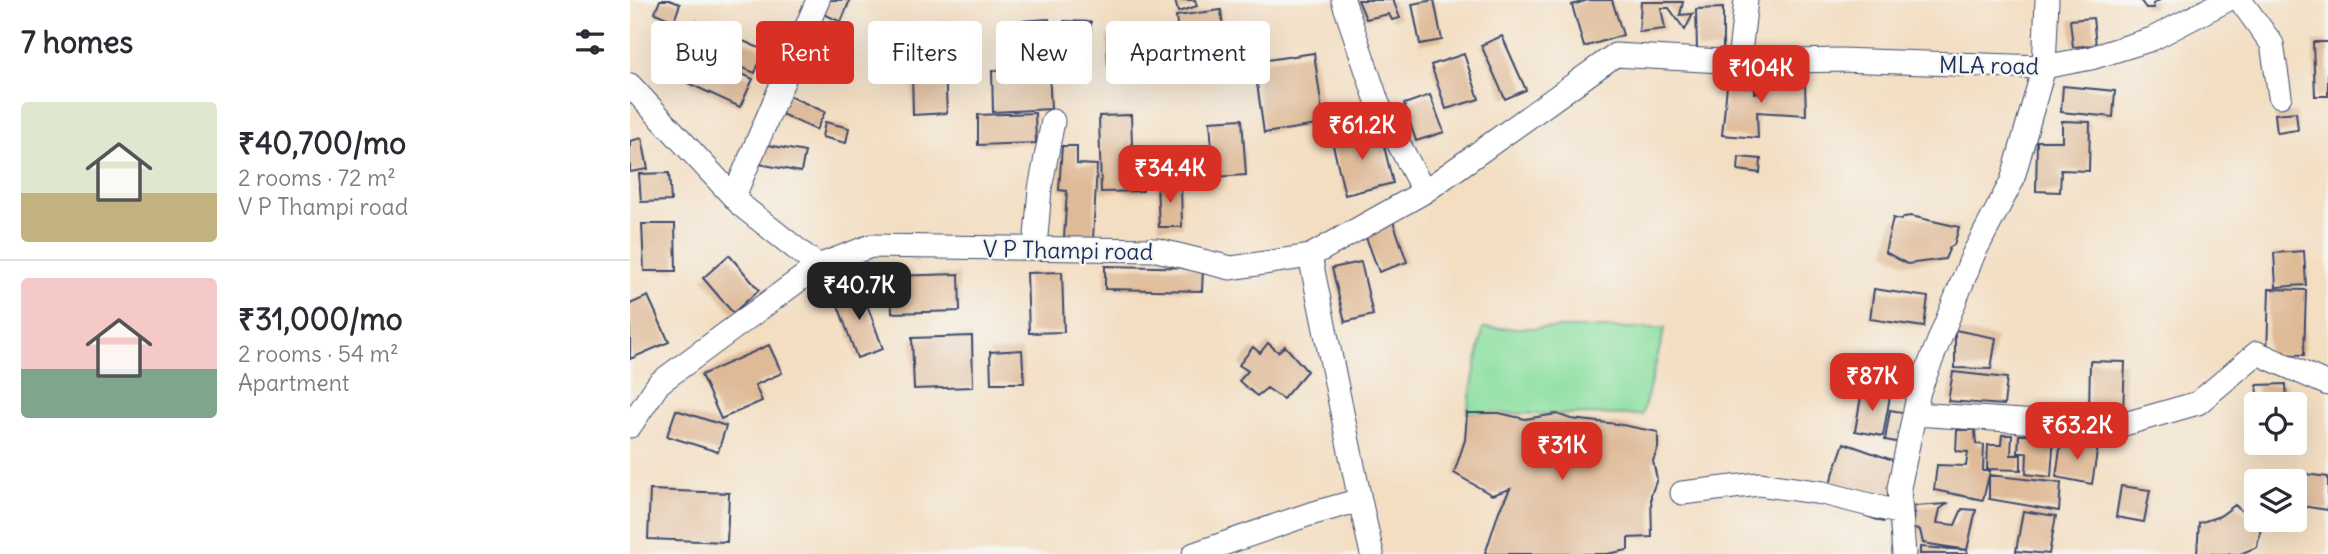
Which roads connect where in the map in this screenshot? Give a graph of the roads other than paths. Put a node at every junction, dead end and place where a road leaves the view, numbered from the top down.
1 (818, 0) edge
2 (1343, 0) edge
3 (1746, 0) edge
4 (2047, 0) edge
5 (2227, 0) edge
6 (2240, 0) edge
7 (1739, 62) junction
8 (2044, 67) junction
9 (632, 90) edge
10 (2280, 96) dead end
11 (1053, 121) dead end
12 (1424, 192) junction
13 (734, 196) junction
14 (1035, 248) junction
15 (1310, 256) junction
16 (818, 265) junction
17 (2328, 384) edge
18 (1915, 414) junction
19 (630, 426) edge
20 (1682, 493) dead end
21 (1360, 500) junction
22 (1901, 513) junction
23 (1194, 554) edge
24 (1372, 554) edge
25 (1904, 554) edge

1 - 13 street
2 - 12 street
3 - 7 street
4 - 8 street
5 - 8 street, MLA road
6 - 10 street
7 - 8 street, MLA road
7 - 12 street, V P Thampi road
8 - 18 street
9 - 13 street
11 - 14 street
12 - 15 street, V P Thampi road
13 - 16 street
14 - 15 street, V P Thampi road
14 - 16 street, V P Thampi road
15 - 21 street
16 - 19 street, V P Thampi road
17 - 18 street
18 - 22 street
20 - 22 street
21 - 23 street
21 - 24 street
22 - 25 street

